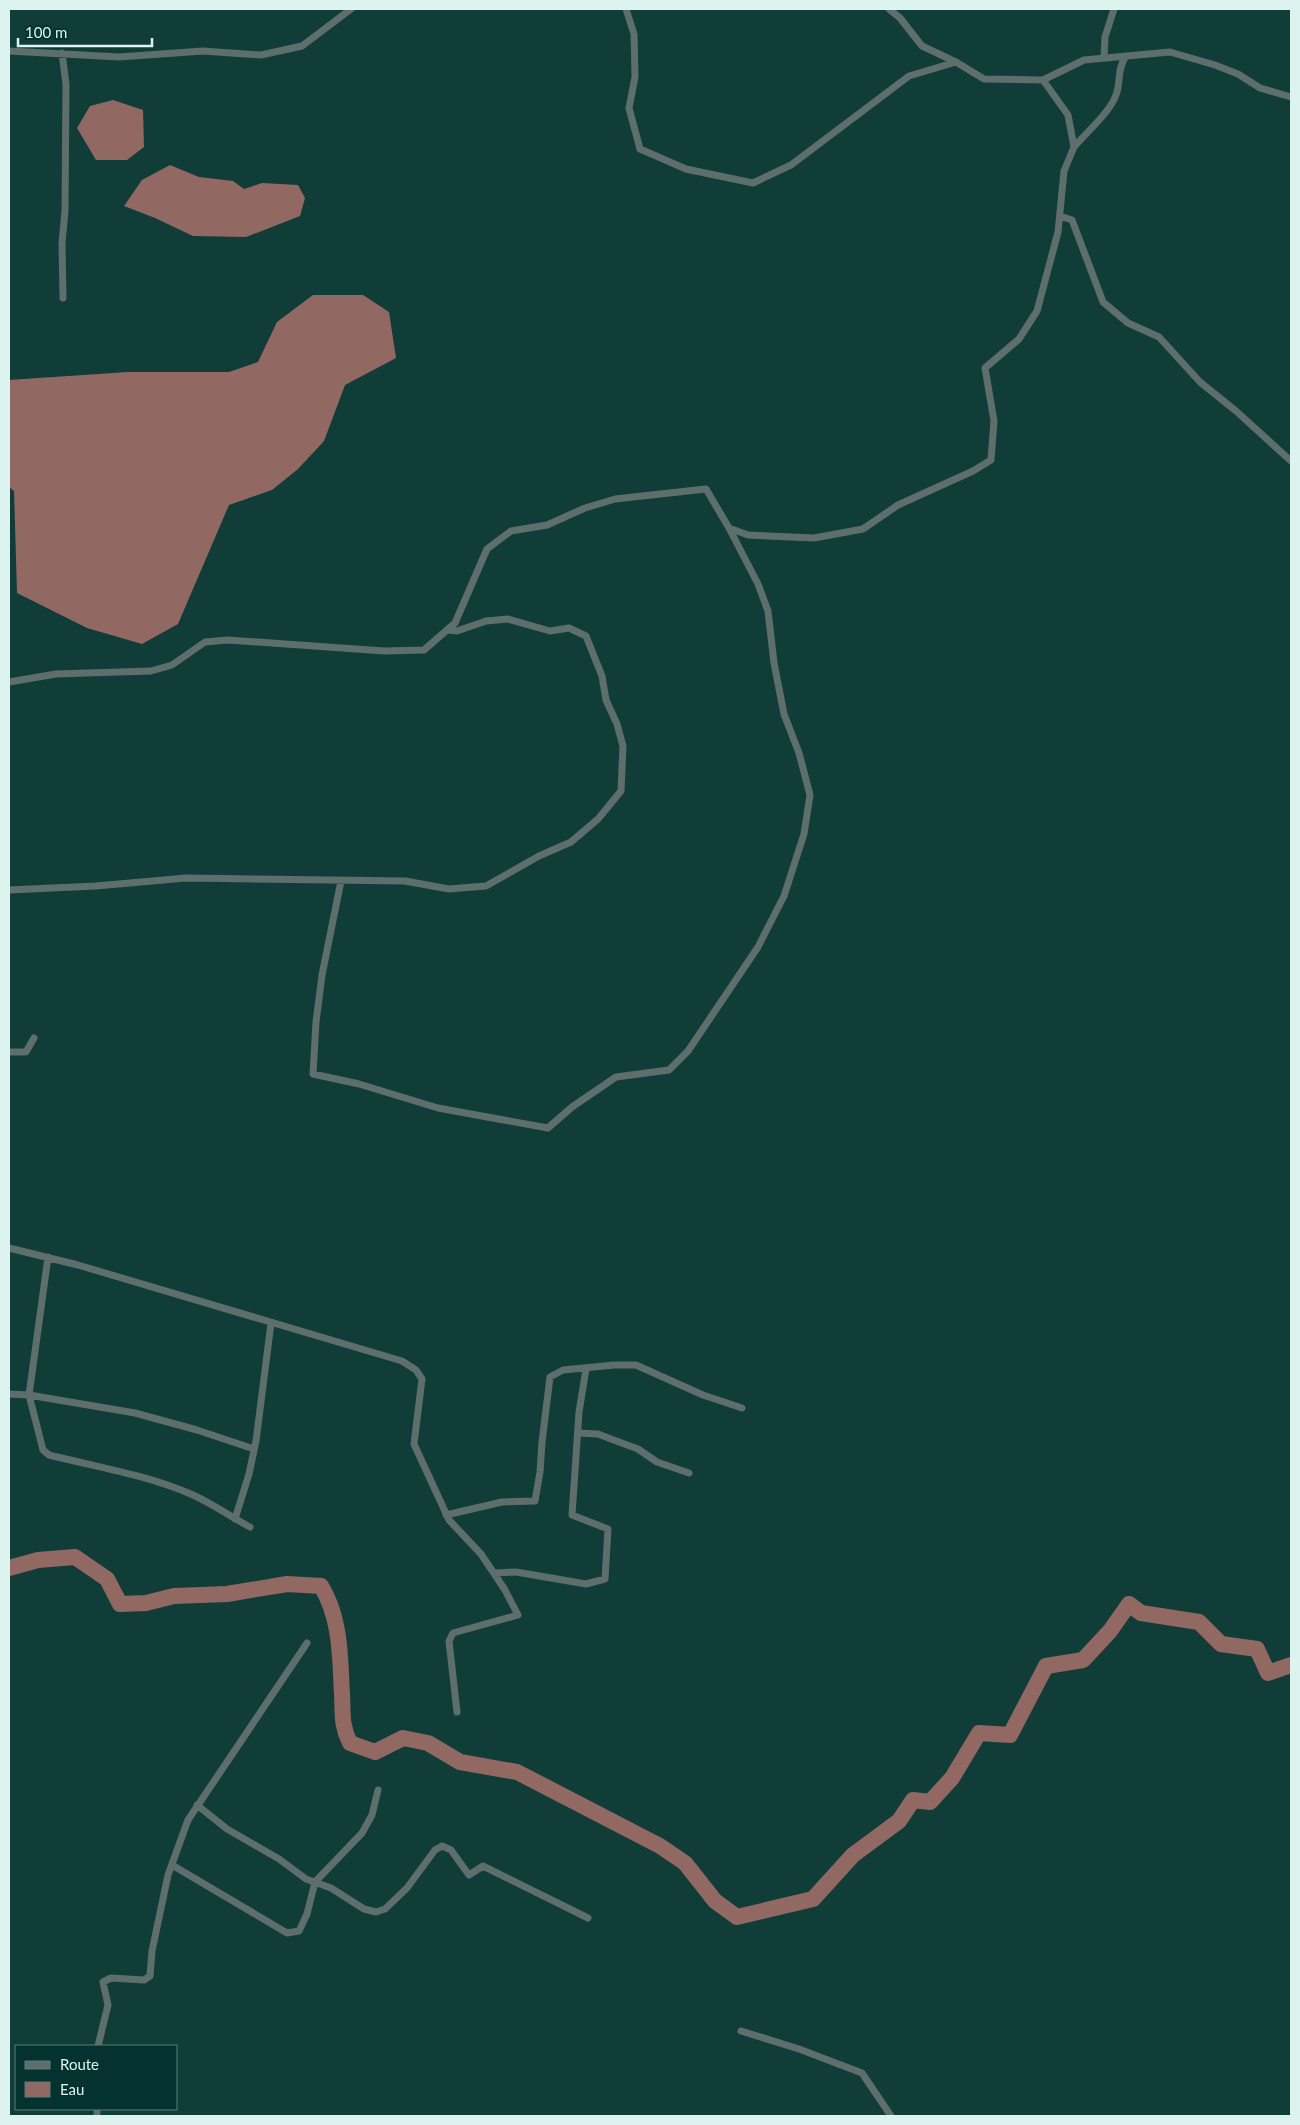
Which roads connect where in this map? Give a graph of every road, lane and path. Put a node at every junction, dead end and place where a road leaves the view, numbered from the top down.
1 (351, 9) edge
2 (626, 9) edge
3 (889, 9) edge
4 (1114, 9) edge
5 (9, 51) edge
6 (62, 53) junction
7 (1104, 58) junction
8 (1125, 58) junction
9 (956, 62) junction
10 (1043, 80) junction
11 (1291, 97) edge
12 (1074, 147) junction
13 (1060, 216) junction
14 (63, 298) dead end
15 (1291, 461) edge
16 (729, 528) junction
17 (447, 630) junction
18 (9, 682) edge
19 (341, 881) junction
20 (9, 890) edge
21 (34, 1038) dead end
22 (9, 1052) edge
23 (9, 1248) edge
24 (48, 1257) junction
25 (270, 1323) junction
26 (586, 1369) junction
27 (9, 1394) edge
28 (29, 1395) junction
29 (742, 1408) dead end
30 (578, 1434) junction
31 (254, 1449) junction
32 (689, 1473) dead end
33 (446, 1515) junction
34 (235, 1519) junction
35 (250, 1527) dead end
36 (494, 1573) junction
37 (306, 1644) dead end
38 (457, 1712) dead end
39 (378, 1790) dead end
40 (196, 1805) junction
41 (172, 1865) junction
42 (315, 1882) junction
43 (588, 1918) dead end
44 (741, 2031) dead end
45 (98, 2045) edge
46 (891, 2116) edge

1 - 6 street
2 - 9 street
3 - 9 street
4 - 7 street
5 - 6 street
6 - 14 street
7 - 8 street
7 - 10 street
8 - 11 street
8 - 12 street
9 - 10 street
10 - 12 street
12 - 13 street
13 - 15 street
13 - 16 street
16 - 17 street
16 - 19 street
17 - 18 street
17 - 19 street
19 - 20 street
21 - 22 street
23 - 24 street
24 - 25 street
24 - 28 street
25 - 31 street
25 - 33 street
26 - 29 street
26 - 30 street
26 - 33 street
27 - 28 street
28 - 31 street
28 - 34 street
30 - 32 street
30 - 36 street
31 - 34 street
33 - 36 street
34 - 35 street
36 - 38 street
37 - 40 street
39 - 42 street
40 - 41 street
40 - 42 street
41 - 42 street
41 - 45 street
42 - 43 street
44 - 46 street

